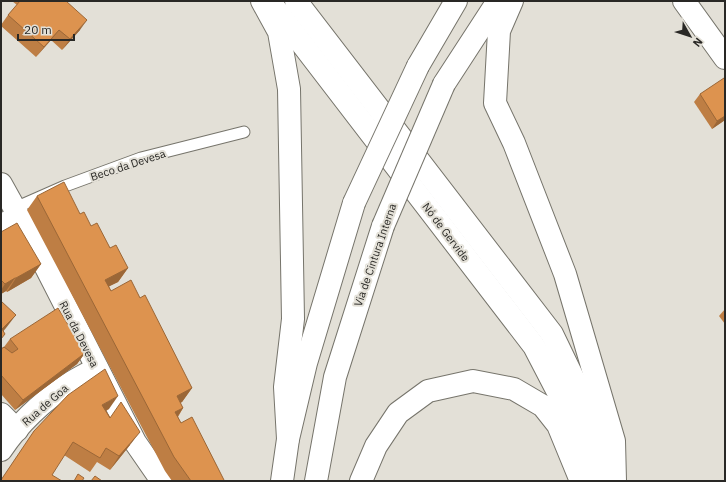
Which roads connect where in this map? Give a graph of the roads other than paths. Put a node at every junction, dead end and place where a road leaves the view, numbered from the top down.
1 (262, 1) edge
2 (269, 1) edge
3 (296, 1) edge
4 (456, 1) edge
5 (498, 1) edge
6 (512, 1) edge
7 (684, 1) edge
8 (725, 58) edge
9 (244, 132) dead end
10 (1, 184) edge
11 (11, 217) edge
12 (97, 368) junction
13 (1, 414) edge
14 (17, 430) junction
15 (288, 439) junction
16 (1, 450) edge
17 (162, 481) edge
18 (282, 481) edge
19 (316, 481) edge
20 (361, 481) edge
21 (581, 481) edge
22 (590, 481) edge
23 (609, 481) edge
24 (615, 481) edge

1 - 15 main road
2 - 22 main road, Nó de Gervide
3 - 23 main road, Nó de Gervide
4 - 15 main road, bridge
5 - 19 main road, Via de Cintura Interna, bridge
6 - 24 main road
7 - 8 main road
9 - 11 lane, Beco da Devesa
10 - 11 main road, Rua da Devesa
11 - 12 main road, Rua da Devesa
12 - 14 main road, Rua de Goa
12 - 17 main road, Rua da Devesa
13 - 14 main road
14 - 16 main road, Rua de Goa
15 - 18 main road
20 - 21 main road

